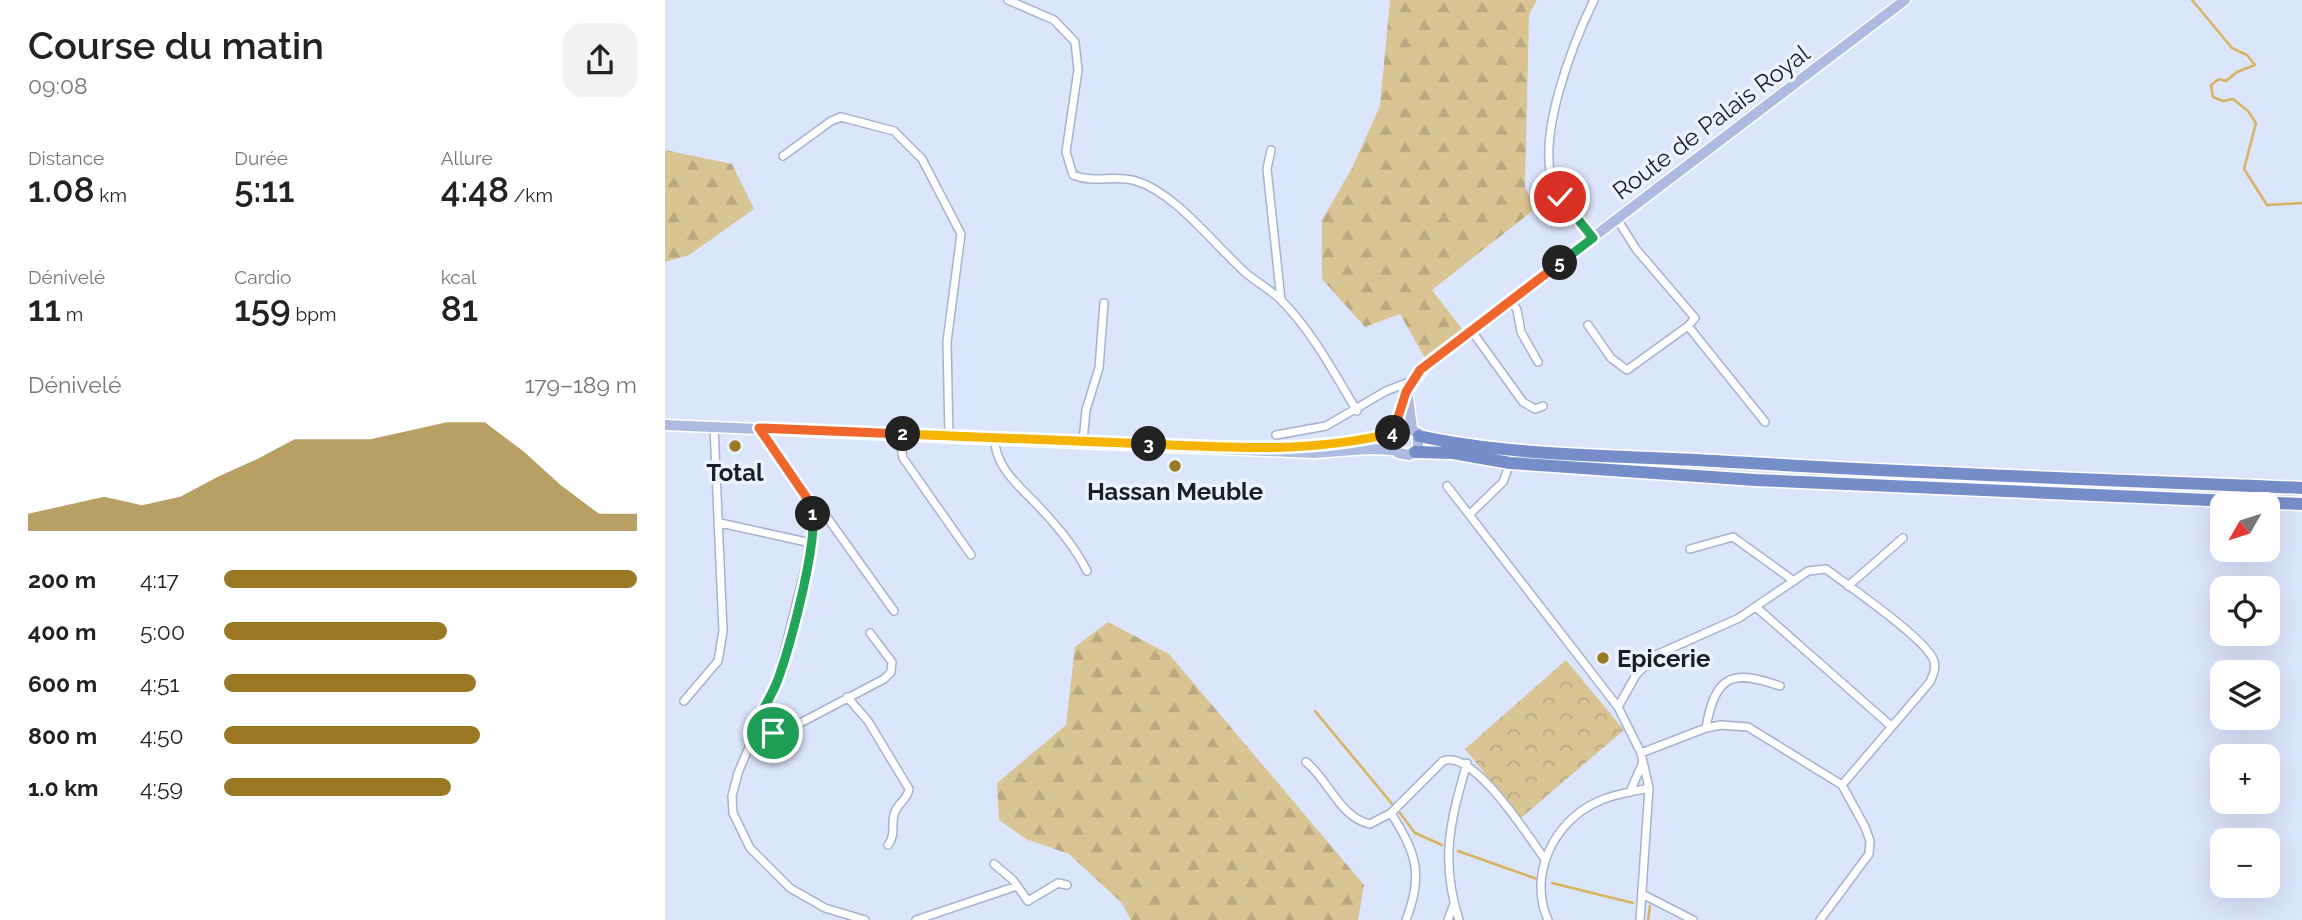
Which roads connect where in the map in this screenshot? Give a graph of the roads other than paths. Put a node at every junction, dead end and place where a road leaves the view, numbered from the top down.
1 (1008, 0) edge
2 (1594, 0) edge
3 (1905, 0) edge
4 (1271, 150) dead end
5 (783, 156) dead end
6 (1617, 219) junction
7 (1593, 238) junction
8 (1281, 300) junction
9 (1511, 300) junction
10 (1104, 303) dead end
11 (1588, 325) dead end
12 (1688, 326) junction
13 (1471, 330) junction
14 (1538, 362) dead end
15 (1412, 382) junction
16 (1543, 406) dead end
17 (1357, 411) junction
18 (1765, 422) dead end
19 (665, 425) edge
20 (714, 426) junction
21 (759, 428) junction
22 (1395, 432) junction
23 (1416, 432) junction
24 (899, 434) junction
25 (1276, 435) dead end
26 (949, 436) junction
27 (994, 437) junction
28 (1083, 441) junction
29 (1475, 446) junction
30 (1274, 450) junction
31 (1395, 450) junction
32 (1415, 452) junction
33 (1510, 463) junction
34 (1447, 486) dead end
35 (2302, 488) edge
36 (809, 501) junction
37 (2302, 504) edge
38 (1470, 514) junction
39 (720, 523) junction
40 (1903, 538) dead end
41 (811, 543) junction
42 (1691, 549) dead end
43 (971, 555) dead end
44 (1087, 570) dead end
45 (1794, 581) junction
46 (1848, 586) junction
47 (1756, 607) junction
48 (894, 611) dead end
49 (870, 633) dead end
50 (1780, 686) dead end
51 (847, 697) junction
52 (684, 701) dead end
53 (1618, 707) junction
54 (1891, 726) junction
55 (1706, 728) junction
56 (754, 731) junction
57 (1642, 757) junction
58 (1306, 762) dead end
59 (1467, 763) junction
60 (1842, 785) junction
61 (1649, 788) junction
62 (1630, 792) junction
63 (1391, 813) junction
64 (888, 845) dead end
65 (1544, 858) junction
66 (994, 864) dead end
67 (1017, 886) junction
68 (1067, 886) dead end
69 (1644, 895) junction
70 (1454, 904) junction
71 (865, 920) edge
72 (916, 920) edge
73 (1406, 920) edge
74 (1448, 920) edge
75 (1459, 920) edge
76 (1548, 920) edge
77 (1640, 920) edge
78 (1693, 920) edge
79 (1819, 920) edge

1 - 8 street
2 - 7 street
3 - 6 main road, Route de Palais Royal
4 - 8 street
5 - 26 street
6 - 7 main road, Route de Palais Royal
6 - 12 street
7 - 9 main road, Route de Palais Royal
8 - 17 street
9 - 13 main road, Route de Palais Royal
9 - 14 street
10 - 28 street
11 - 12 street
12 - 18 street
13 - 15 main road, Route de Palais Royal
13 - 16 street
15 - 17 street
15 - 22 main road, Route de Palais Royal
15 - 23 main road
17 - 25 street
19 - 20 main road
20 - 21 main road
20 - 39 street
21 - 24 main road
21 - 36 street
22 - 23 main road
22 - 30 main road
22 - 31 main road
23 - 29 highway
23 - 32 main road
24 - 26 main road
24 - 43 street
26 - 27 main road
27 - 28 main road
27 - 44 street
28 - 30 main road
29 - 33 highway
29 - 35 highway
30 - 31 main road
31 - 32 main road
32 - 33 highway
33 - 37 highway
33 - 38 street
34 - 38 street
36 - 41 street
36 - 48 street
38 - 53 street
39 - 41 street
39 - 52 street
40 - 46 street
41 - 56 street
42 - 45 street
45 - 46 street
45 - 47 street
46 - 54 street
47 - 53 street
47 - 54 street
49 - 51 street
50 - 55 street
51 - 56 street
51 - 64 street
53 - 57 street
54 - 60 street
55 - 57 street
55 - 60 street
56 - 71 street
57 - 61 street
57 - 62 street
58 - 63 street
59 - 63 street
59 - 65 street
59 - 70 street
60 - 79 street
61 - 62 street
61 - 69 street
62 - 65 street
63 - 73 street
65 - 76 street
66 - 67 street
67 - 68 street
67 - 72 street
69 - 77 street
69 - 78 street
70 - 74 street
70 - 75 street

